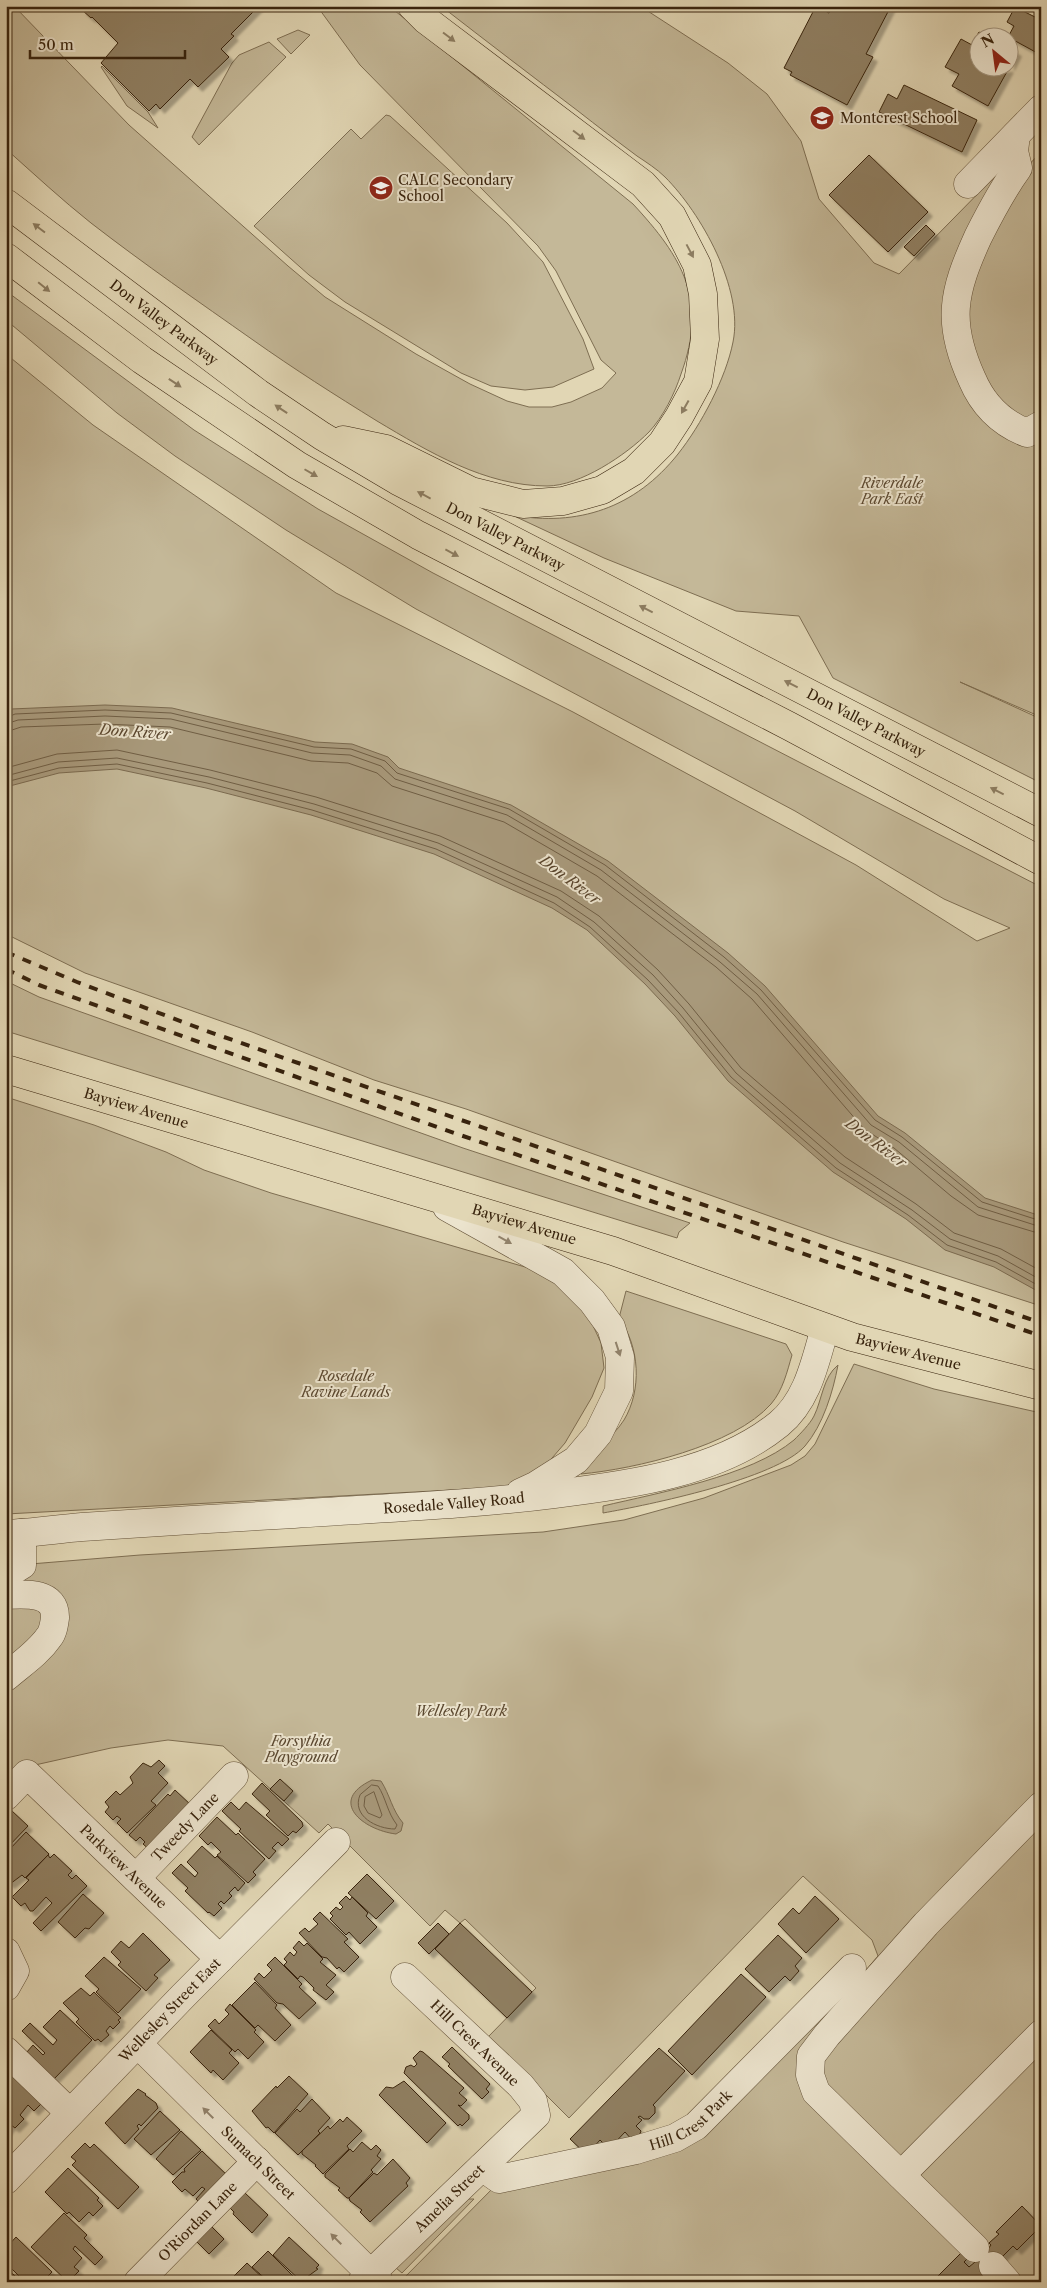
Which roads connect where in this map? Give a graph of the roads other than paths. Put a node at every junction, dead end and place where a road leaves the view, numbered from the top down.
1 (412, 6) edge
2 (1041, 109) edge
3 (1016, 134) junction
4 (968, 184) dead end
5 (6, 203) edge
6 (6, 257) edge
7 (1036, 431) edge
8 (322, 436) junction
9 (1041, 813) edge
10 (1041, 861) edge
11 (6, 1069) edge
12 (416, 1190) junction
13 (825, 1328) junction
14 (1041, 1386) edge
15 (502, 1501) junction
16 (14, 1534) edge
17 (6, 1575) edge
18 (6, 1595) edge
19 (6, 1677) edge
20 (234, 1776) dead end
21 (6, 1796) edge
22 (1041, 1806) edge
23 (336, 1842) dead end
24 (136, 1878) junction
25 (6, 1952) edge
26 (220, 1959) junction
27 (852, 1968) dead end
28 (405, 1977) dead end
29 (6, 1987) edge
30 (1041, 2034) edge
31 (138, 2044) junction
32 (6, 2052) edge
33 (70, 2113) junction
34 (536, 2115) joint
35 (257, 2162) junction
36 (482, 2167) junction
37 (901, 2175) junction
38 (6, 2180) edge
39 (992, 2266) edge
40 (370, 2279) edge
41 (138, 2282) edge

1 -> 8 main road
2 - 3 street
3 - 4 street
3 - 7 street
8 -> 5 main road, Don Valley Parkway
6 -> 10 main road
9 -> 8 main road, Don Valley Parkway
11 - 12 main road, Bayview Avenue
12 - 13 main road, Bayview Avenue
12 -> 15 street
13 - 14 main road, Bayview Avenue
13 - 15 street, Rosedale Valley Road
15 - 16 street, Rosedale Valley Road
16 - 17 street
18 - 19 street
20 - 24 street, Tweedy Lane
21 - 24 street, Parkview Avenue
22 - 37 street
23 - 26 street, Wellesley Street East
24 - 26 street, Parkview Avenue
25 - 29 street
26 - 31 street, Wellesley Street East
27 - 36 street, Hill Crest Park
28 - 34 street, Hill Crest Avenue
30 - 37 street
31 - 33 street, Wellesley Street East
35 -> 31 street, Sumach Street
32 - 33 street
33 - 38 street, Wellesley Street East
34 - 36 street, Amelia Street
40 -> 35 street, Sumach Street
35 - 41 street, O'Riordan Lane
36 - 40 street, Amelia Street
37 - 39 street

